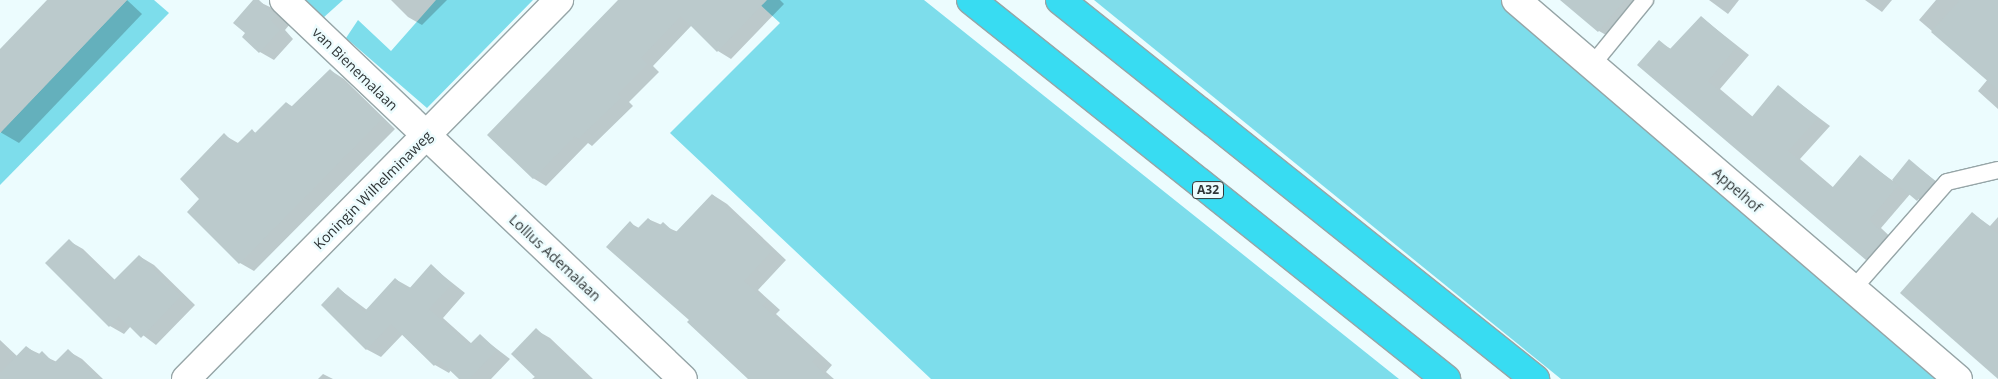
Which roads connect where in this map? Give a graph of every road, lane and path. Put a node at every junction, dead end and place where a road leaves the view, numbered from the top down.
1 (284, 0) edge
2 (559, 0) edge
3 (970, 0) edge
4 (1060, 0) edge
5 (1516, 0) edge
6 (1645, 0) edge
7 (1592, 66) junction
8 (426, 137) junction
9 (1998, 170) edge
10 (1853, 289) junction
11 (186, 379) edge
12 (683, 379) edge
13 (1446, 379) edge
14 (1535, 379) edge
15 (1958, 379) edge

1 - 8 street, van Bienemalaan
2 - 8 street, Koningin Wilhelminaweg
3 - 13 highway, A32
4 - 14 highway
5 - 7 street, Appelhof
6 - 7 lane
7 - 10 street, Appelhof
8 - 11 street, Koningin Wilhelminaweg
8 - 12 street, Lollius Ademalaan
9 - 10 lane
10 - 15 street, Appelhof

